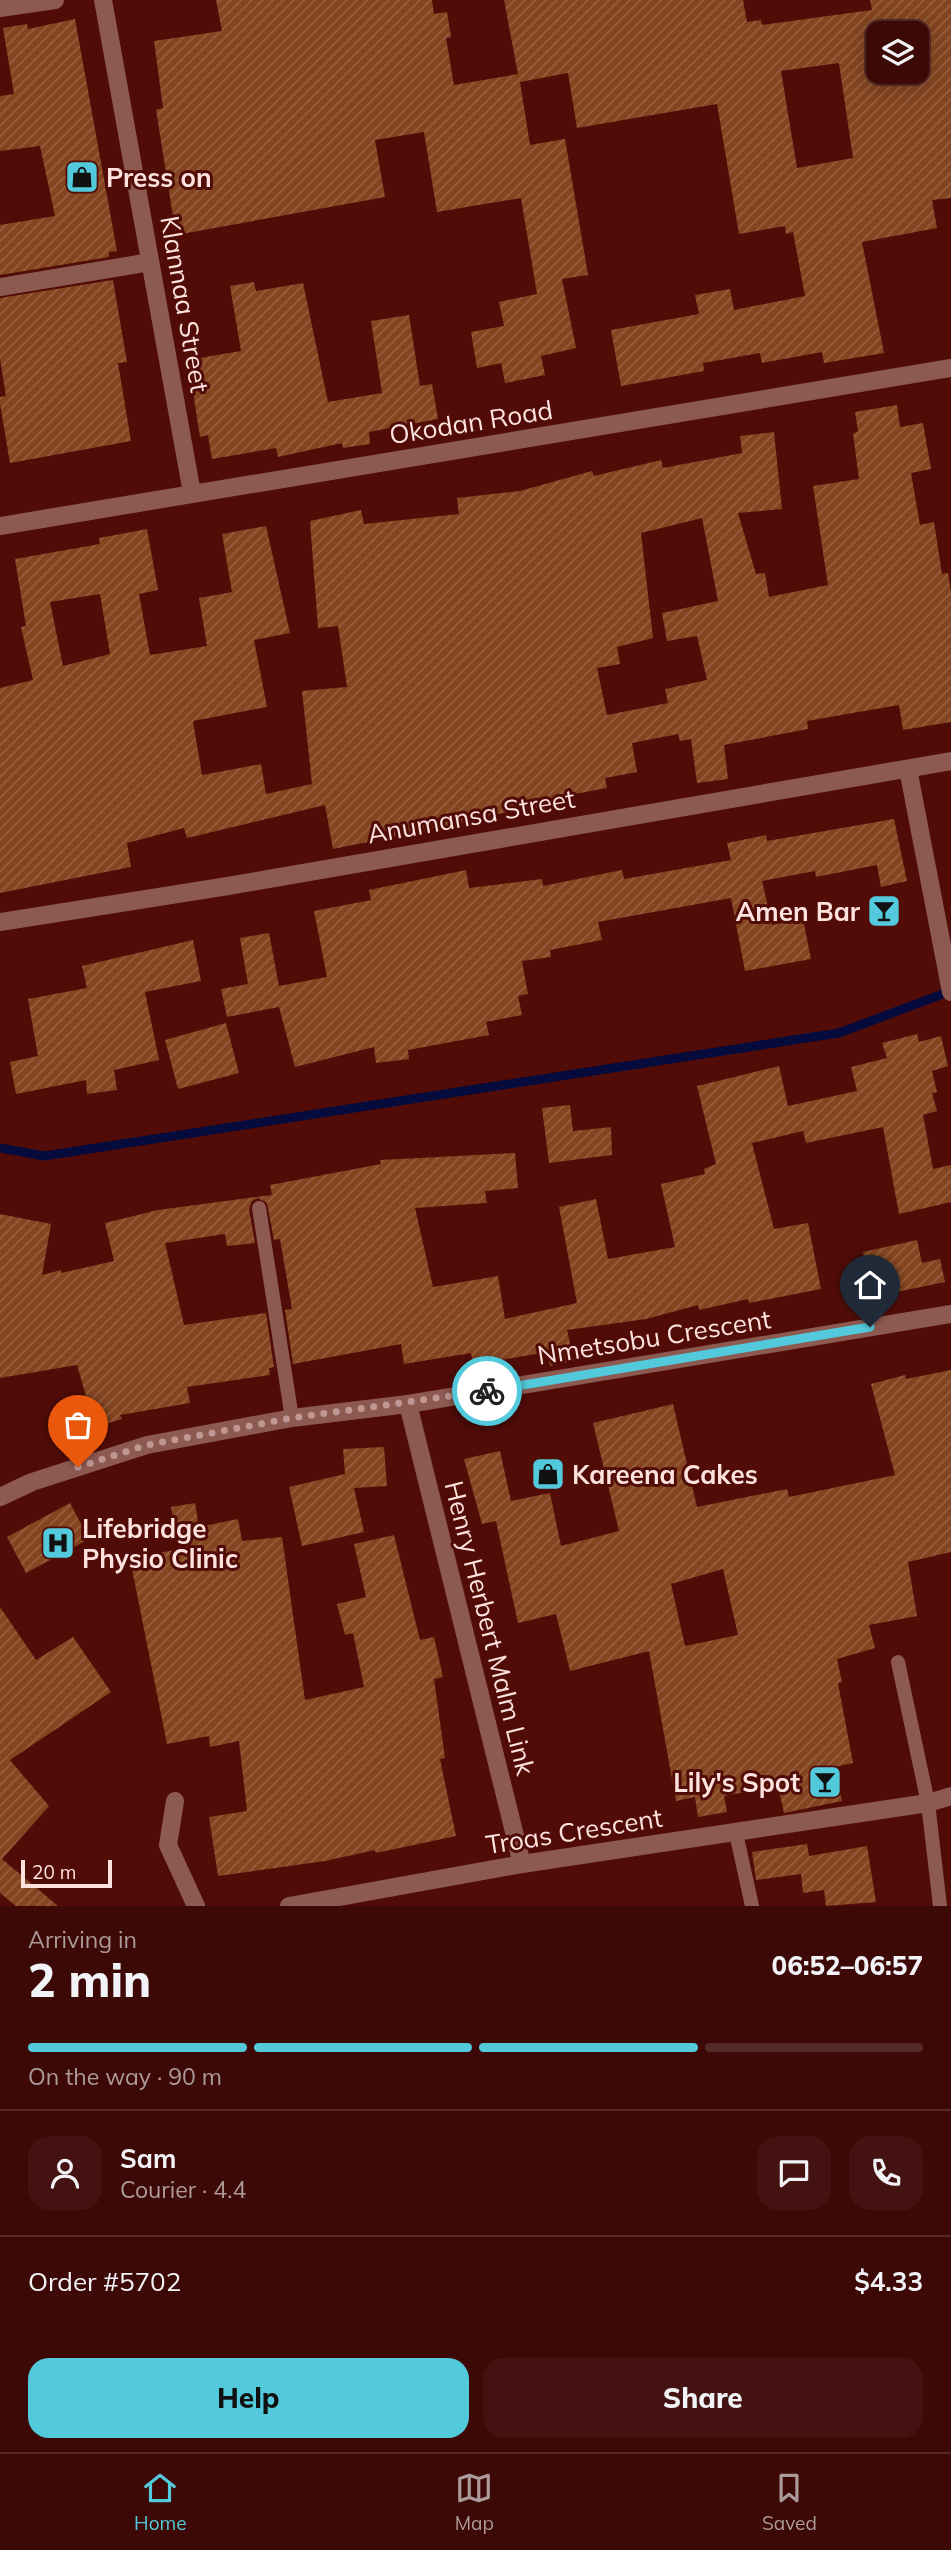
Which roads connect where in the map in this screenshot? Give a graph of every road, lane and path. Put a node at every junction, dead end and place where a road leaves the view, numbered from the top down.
1 (55, 0) edge
2 (103, 0) edge
3 (0, 8) edge
4 (150, 262) junction
5 (0, 287) edge
6 (951, 368) edge
7 (192, 493) junction
8 (0, 526) edge
9 (951, 761) edge
10 (908, 769) junction
11 (0, 922) edge
12 (951, 992) edge
13 (259, 1208) dead end
14 (951, 1314) edge
15 (408, 1404) junction
16 (292, 1418) junction
17 (0, 1497) edge
18 (898, 1662) dead end
19 (951, 1796) edge
20 (175, 1801) dead end
21 (928, 1803) junction
22 (736, 1833) junction
23 (522, 1864) junction
24 (196, 1906) edge
25 (289, 1906) edge
26 (752, 1906) edge
27 (940, 1906) edge

1 - 3 street
2 - 4 street, Klannaa Street
4 - 5 street
4 - 7 street, Klannaa Street
6 - 7 street, Okodan Road
7 - 8 street, Okodan Road
9 - 10 street, Anumansa Street
10 - 11 street, Anumansa Street
10 - 12 street
13 - 16 lane
14 - 15 street, Nmetsobu Crescent
15 - 16 street, Nmetsobu Crescent
15 - 23 street, Henry Herbert Malm Link
16 - 17 street, Nmetsobu Crescent
18 - 21 lane
19 - 21 street, Troas Crescent
20 - 24 street
21 - 22 street, Troas Crescent
21 - 27 lane
22 - 23 street, Troas Crescent
22 - 26 lane
23 - 25 street, Troas Crescent

